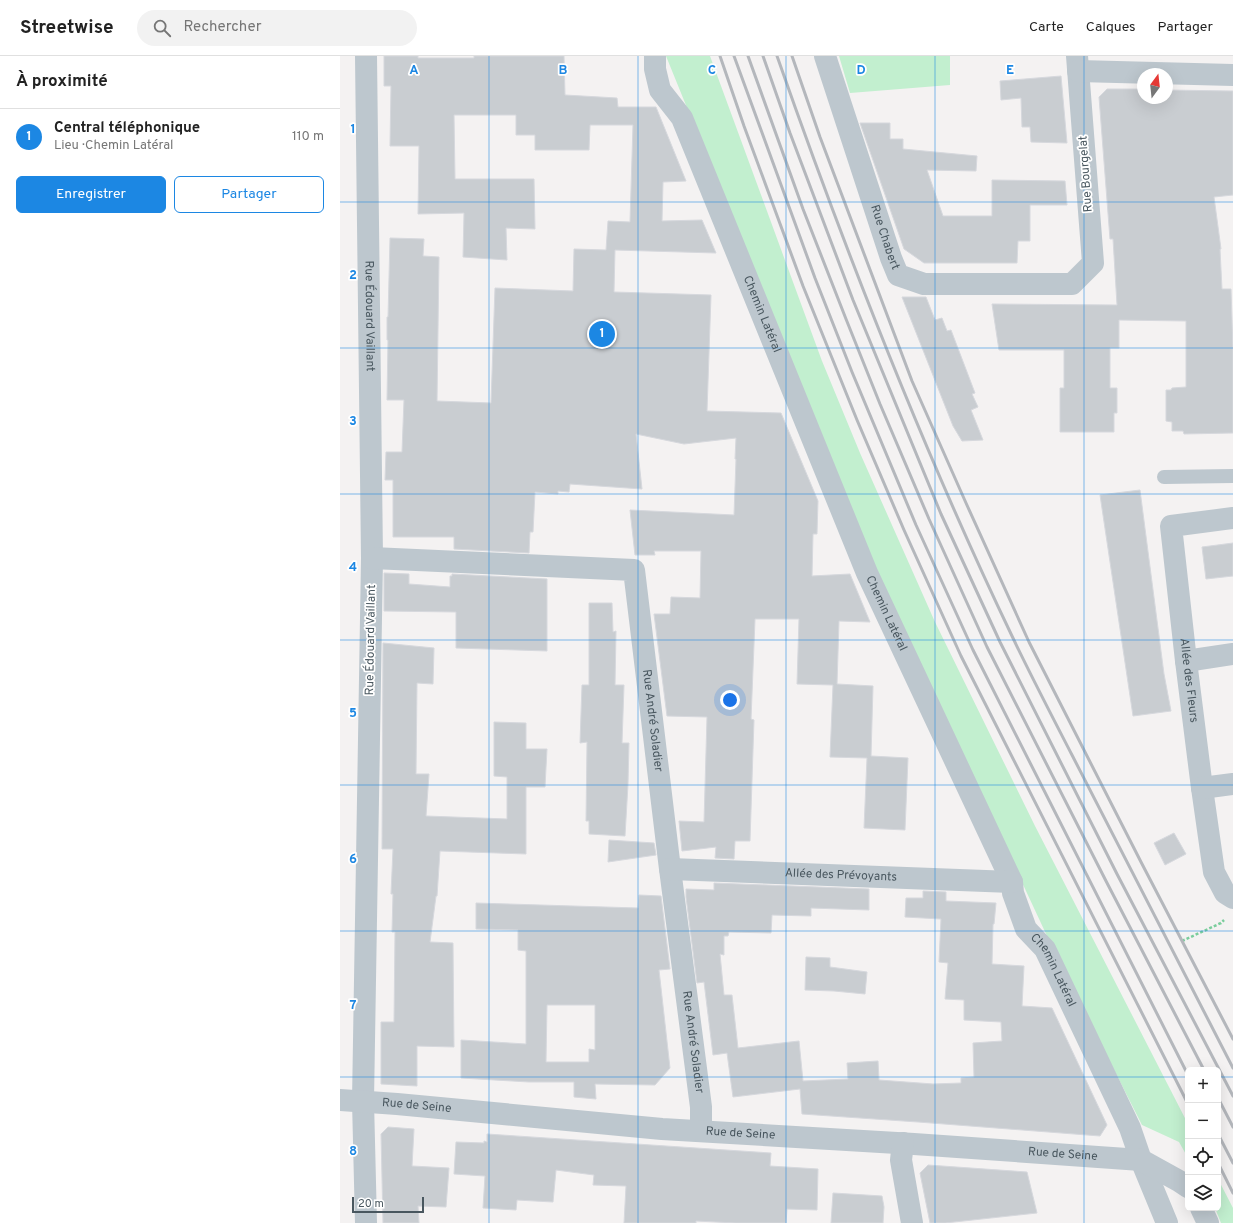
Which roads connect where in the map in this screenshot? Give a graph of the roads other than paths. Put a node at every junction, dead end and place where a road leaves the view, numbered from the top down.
1 (366, 56) edge
2 (655, 56) edge
3 (825, 56) edge
4 (1078, 64) edge
5 (1233, 75) edge
6 (1072, 284) joint
7 (1233, 476) edge
8 (1164, 477) dead end
9 (1233, 518) edge
10 (372, 558) junction
11 (1233, 654) edge
12 (1186, 660) junction
13 (1233, 784) edge
14 (1202, 788) junction
15 (670, 869) junction
16 (1012, 882) junction
17 (1229, 895) edge
18 (340, 1100) edge
19 (363, 1101) junction
20 (701, 1130) junction
21 (903, 1143) junction
22 (1141, 1160) junction
23 (1185, 1185) edge
24 (1202, 1211) edge
25 (366, 1223) edge
26 (912, 1223) edge
27 (1167, 1223) edge
28 (1208, 1223) edge

1 - 10 street, Rue Édouard Vaillant
2 - 16 street, Chemin Latéral
3 - 6 street, Rue Chabert
4 - 5 street
4 - 6 street, Rue Bourgelat
7 - 8 lane
9 - 12 street, Allée des Fleurs
10 - 15 street, Rue André Soladier
10 - 19 street, Rue Édouard Vaillant
11 - 12 street
12 - 14 street, Allée des Fleurs
13 - 14 street
14 - 17 street, Allée des Fleurs
15 - 16 street, Allée des Prévoyants
15 - 20 street, Rue André Soladier
16 - 22 street, Chemin Latéral
18 - 19 street, Rue de Seine
19 - 20 street, Rue de Seine
19 - 25 street, Rue Édouard Vaillant
20 - 21 street, Rue de Seine
21 - 22 street, Rue de Seine
21 - 26 street
22 - 23 street
22 - 27 street, Chemin Latéral
24 - 28 street

